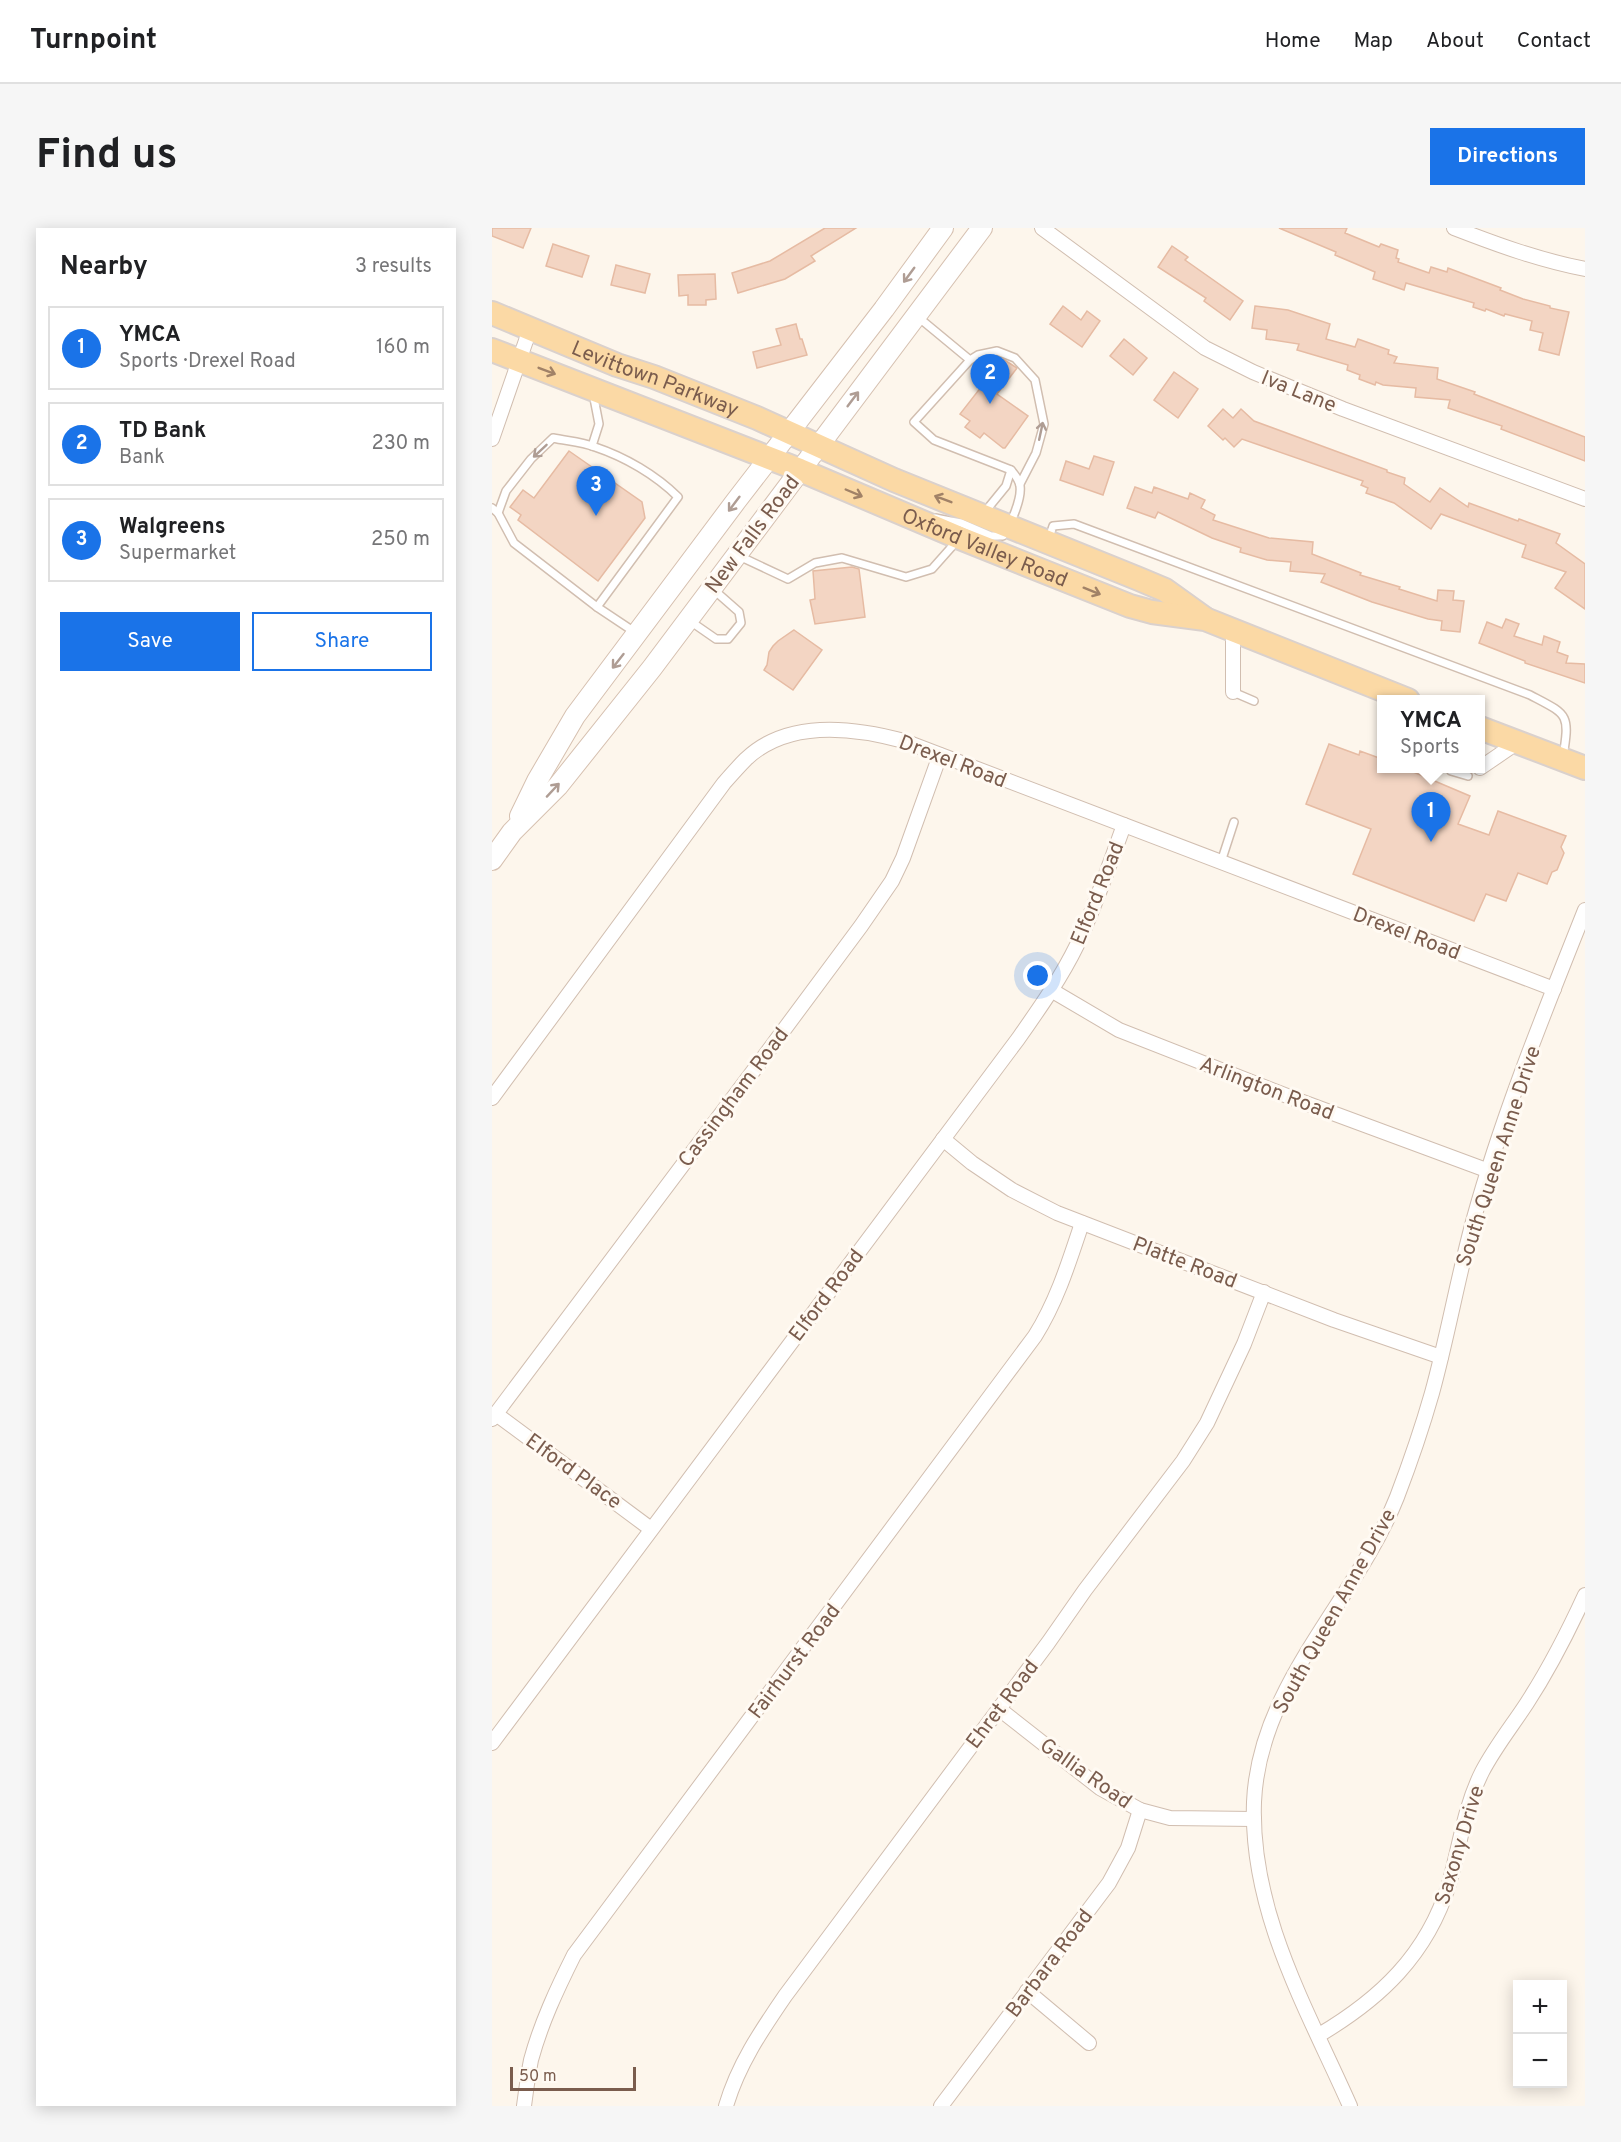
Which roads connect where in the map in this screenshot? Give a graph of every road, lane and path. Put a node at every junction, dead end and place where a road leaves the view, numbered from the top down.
1 (943, 228) edge
2 (982, 228) edge
3 (1042, 228) edge
4 (1454, 228) edge
5 (1585, 269) edge
6 (492, 314) edge
7 (916, 316) junction
8 (530, 329) junction
9 (492, 350) edge
10 (520, 360) junction
11 (970, 360) junction
12 (592, 388) junction
13 (789, 433) junction
14 (492, 439) edge
15 (592, 446) junction
16 (818, 446) junction
17 (770, 458) junction
18 (800, 470) junction
19 (1011, 470) junction
20 (1020, 484) junction
21 (1585, 499) edge
22 (495, 511) edge
23 (983, 514) junction
24 (918, 520) junction
25 (1008, 527) junction
26 (960, 538) junction
27 (1047, 543) junction
28 (736, 555) junction
29 (711, 588) junction
30 (597, 607) junction
31 (1205, 619) junction
32 (688, 620) junction
33 (1233, 630) junction
34 (638, 635) junction
35 (1233, 692) joint
36 (1398, 695) edge
37 (1254, 701) dead end
38 (1485, 730) edge
39 (1518, 742) junction
40 (940, 755) junction
41 (1563, 760) junction
42 (1485, 765) edge
43 (1585, 768) edge
44 (1234, 822) dead end
45 (1124, 825) junction
46 (512, 832) junction
47 (492, 860) edge
48 (1221, 863) junction
49 (1585, 910) edge
50 (1580, 936) edge
51 (1554, 989) junction
52 (1051, 990) junction
53 (492, 1098) edge
54 (943, 1139) junction
55 (1489, 1172) junction
56 (1082, 1223) junction
57 (1264, 1293) junction
58 (1441, 1357) junction
59 (494, 1417) edge
60 (651, 1529) junction
61 (1585, 1595) edge
62 (998, 1708) junction
63 (492, 1743) edge
64 (1140, 1810) junction
65 (1254, 1819) junction
66 (1027, 1991) junction
67 (1319, 2035) junction
68 (1089, 2043) dead end
69 (524, 2106) edge
70 (726, 2106) edge
71 (941, 2106) edge
72 (1350, 2106) edge

1 -> 13 main road, New Falls Road
2 - 7 main road, New Falls Road
3 - 21 street, Iva Lane
4 - 5 street
6 - 8 main road, Levittown Parkway
7 - 11 lane
16 -> 7 main road, New Falls Road
8 - 10 street
8 - 13 main road, Levittown Parkway
9 - 10 main road, Levittown Parkway
10 -> 12 main road, Levittown Parkway
10 - 14 street
11 - 19 lane
20 -> 11 lane
12 - 15 lane
12 - 17 main road, Levittown Parkway
13 - 16 main road, Levittown Parkway
13 - 17 main road, New Falls Road
15 -> 22 lane
15 - 30 lane
16 - 18 main road, New Falls Road
23 -> 16 main road, Oxford Valley Road
17 - 18 main road, Oxford Valley Road
17 -> 34 main road, New Falls Road
18 -> 24 main road, Oxford Valley Road
18 - 28 main road, New Falls Road
19 - 20 lane
19 - 23 lane
20 - 25 lane
22 - 30 lane
23 - 25 main road, Oxford Valley Road
24 - 25 lane
24 - 26 main road, Oxford Valley Road
25 - 27 main road, Oxford Valley Road
26 - 28 lane
26 -> 31 main road, Oxford Valley Road
27 - 31 main road, Oxford Valley Road
27 - 41 lane
28 - 29 main road, New Falls Road
29 - 32 main road, New Falls Road
29 - 32 lane
30 - 34 lane
31 - 33 main road, Oxford Valley Road
46 -> 32 main road, New Falls Road
33 - 35 street
33 - 36 main road, Oxford Valley Road
34 -> 46 main road, New Falls Road
35 - 37 lane
38 - 39 main road
39 - 41 main road
39 - 42 street
40 - 45 street, Drexel Road
40 - 53 street, Drexel Road
40 - 59 street, Cassingham Road
41 - 43 main road
44 - 48 lane
45 - 48 street, Drexel Road
45 - 52 street, Elford Road
46 - 47 main road, New Falls Road
48 - 51 street, Drexel Road
49 - 50 street, South Queen Anne Drive
50 - 51 street, South Queen Anne Drive
51 - 55 street, South Queen Anne Drive
52 - 54 street, Elford Road
52 - 55 street, Arlington Road
54 - 56 street, Platte Road
54 - 60 street, Elford Road
55 - 58 street, South Queen Anne Drive
56 - 57 street, Platte Road
56 - 69 street, Fairhurst Road
57 - 58 street, Platte Road
57 - 62 street, Ehret Road
58 - 65 street, South Queen Anne Drive
59 - 60 street, Elford Place
60 - 63 street, Elford Road
61 - 67 street, Saxony Drive
62 - 64 street, Gallia Road
62 - 70 street, Ehret Road
64 - 65 street, Gallia Road
64 - 66 street, Barbara Road
65 - 67 street, South Queen Anne Drive
66 - 68 street
66 - 71 street, Barbara Road
67 - 72 street, South Queen Anne Drive

